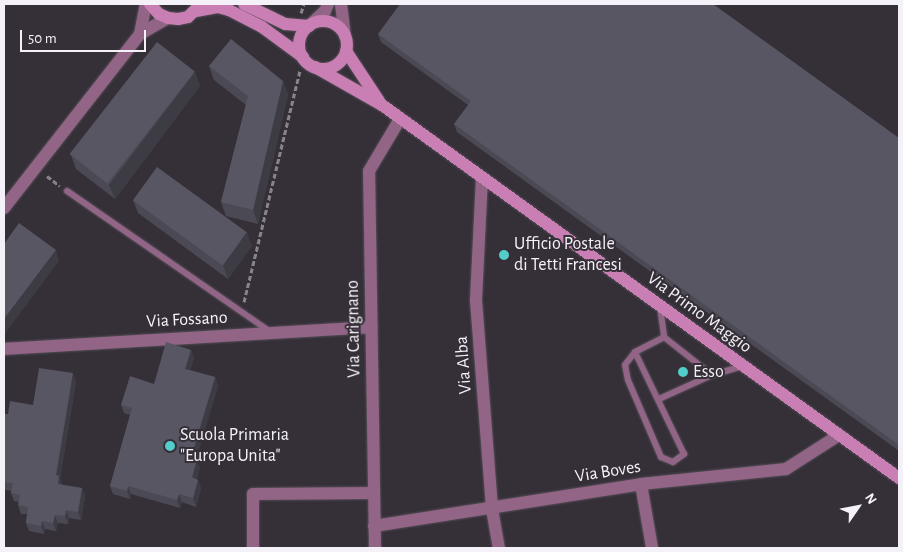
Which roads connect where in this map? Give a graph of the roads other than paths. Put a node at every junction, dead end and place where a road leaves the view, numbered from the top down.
1 (146, 4) edge
2 (150, 4) edge
3 (244, 4) edge
4 (328, 4) edge
5 (341, 4) edge
6 (198, 7) edge
7 (168, 18) junction
8 (309, 26) junction
9 (140, 34) junction
10 (345, 36) junction
11 (346, 51) junction
12 (303, 57) junction
13 (315, 67) junction
14 (382, 106) junction
15 (400, 119) junction
16 (482, 178) junction
17 (67, 191) road end
18 (4, 208) edge
19 (659, 305) junction
20 (372, 327) junction
21 (272, 333) junction
22 (664, 337) junction
23 (4, 348) edge
24 (635, 352) junction
25 (743, 366) junction
26 (712, 375) junction
27 (658, 399) junction
28 (839, 435) junction
29 (899, 478) edge
30 (641, 484) junction
31 (374, 493) junction
32 (492, 509) junction
33 (374, 526) junction
34 (252, 548) edge
35 (375, 548) edge
36 (499, 548) edge
37 (652, 548) edge

1 - 9 street
2 - 7 main road
3 - 8 main road
4 - 8 street
5 - 10 street
6 - 7 main road
6 - 12 main road
7 - 9 street
8 - 10 main road
8 - 12 main road
9 - 18 street
10 - 11 main road
11 - 13 main road
11 - 14 main road, Via Primo Maggio
12 - 13 main road
13 - 14 main road, Via Primo Maggio
14 - 15 main road, Via Primo Maggio
15 - 16 main road, Via Primo Maggio
15 - 20 street, Via Carignano
16 - 19 main road, Via Primo Maggio
16 - 32 street, Via Alba
17 - 21 lane
19 - 22 lane
19 - 25 main road, Via Primo Maggio
20 - 21 street, Via Fossano
20 - 31 street, Via Carignano
21 - 23 street, Via Fossano
22 - 24 lane
22 - 26 lane
24 - 27 lane
24 - 27 lane
25 - 26 lane
25 - 28 main road, Via Primo Maggio
26 - 27 lane
28 - 29 main road, Via Primo Maggio
28 - 30 street, Via Boves
30 - 32 street, Via Boves
30 - 37 street
31 - 33 street, Via Carignano
31 - 34 street
32 - 33 street, Via Boves
32 - 36 street, Via Alba
33 - 35 street, Via Carignano

